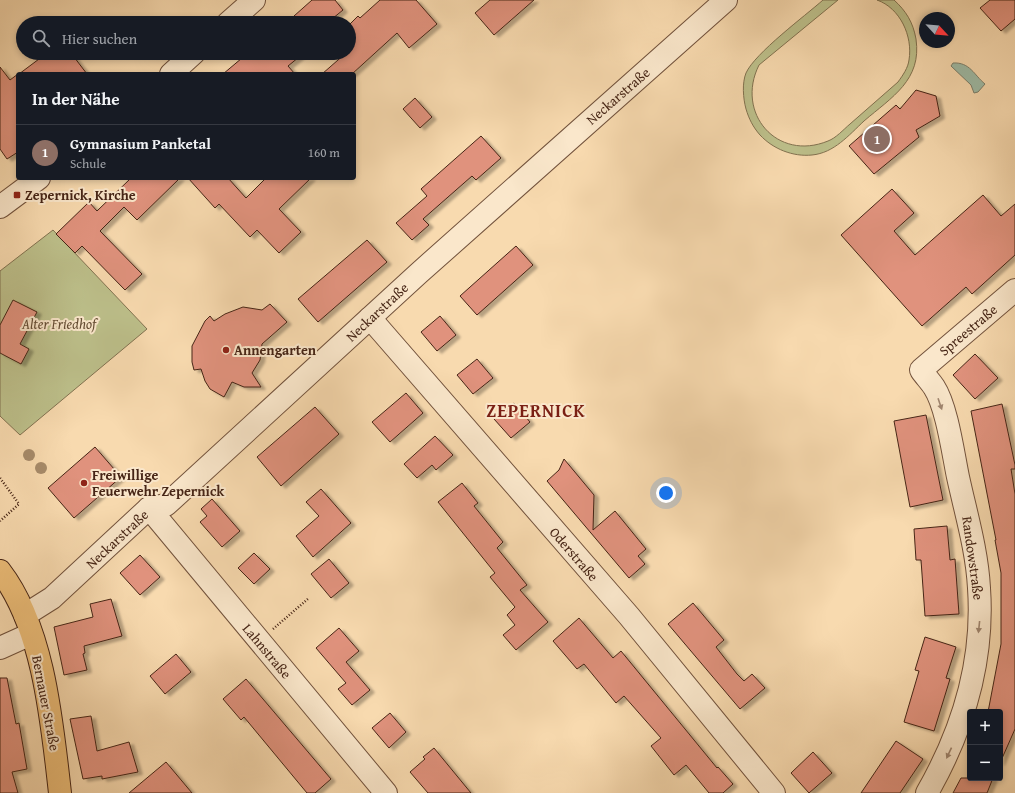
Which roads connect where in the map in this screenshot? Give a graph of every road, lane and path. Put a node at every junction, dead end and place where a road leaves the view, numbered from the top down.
1 (254, 0) edge
2 (726, 0) edge
3 (236, 16) edge
4 (186, 60) edge
5 (172, 72) edge
6 (36, 180) edge
7 (0, 207) edge
8 (1015, 290) edge
9 (370, 318) junction
10 (921, 370) joint
11 (0, 478) edge
12 (149, 508) junction
13 (0, 521) edge
14 (0, 571) edge
15 (309, 598) dead end
16 (28, 624) junction
17 (258, 641) junction
18 (0, 648) edge
19 (60, 793) edge
20 (386, 793) edge
21 (774, 793) edge
22 (927, 793) edge

1 - 3 street
2 - 9 street, Neckarstraße
4 - 5 street
6 - 7 street
8 - 10 street, Spreestraße
9 - 12 street, Neckarstraße
9 - 21 street, Oderstraße
10 -> 22 street, Randowstraße
11 - 13 path
12 - 16 street, Neckarstraße
12 - 17 street, Lahnstraße
14 - 16 main road, Bernauer Straße
15 - 17 path
16 - 18 street, Neckarstraße
16 - 19 main road, Bernauer Straße
17 - 20 street, Lahnstraße

